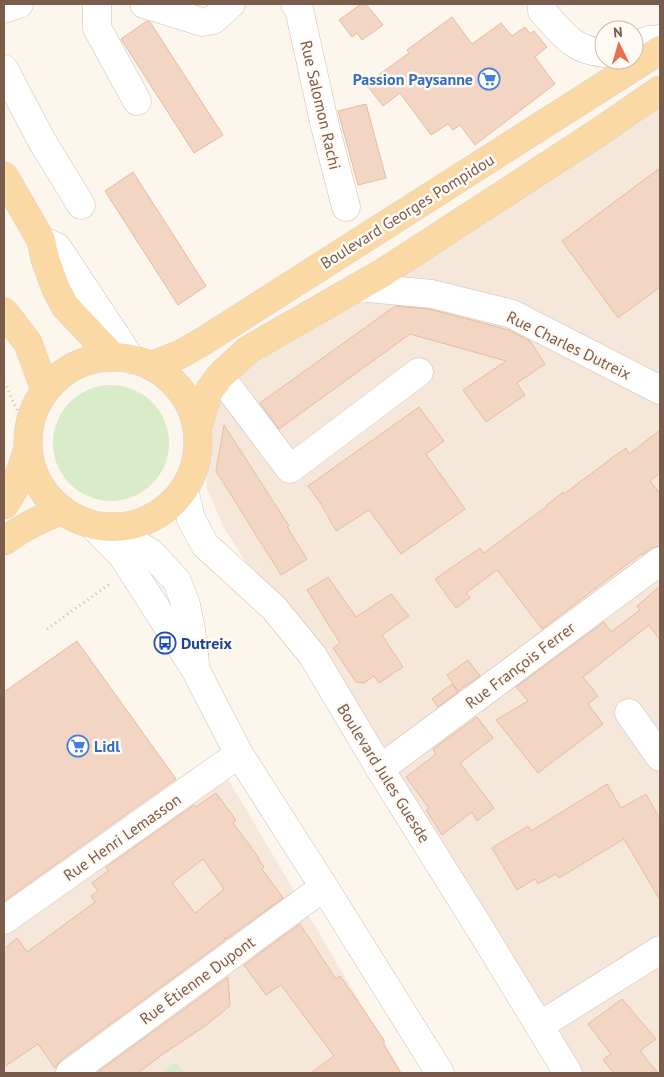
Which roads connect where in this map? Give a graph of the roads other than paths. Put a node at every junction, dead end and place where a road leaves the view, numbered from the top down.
1 (19, 4) edge
2 (97, 4) edge
3 (144, 4) edge
4 (230, 4) edge
5 (295, 4) edge
6 (542, 4) edge
7 (4, 9) edge
8 (660, 39) edge
9 (644, 42) edge
10 (660, 50) edge
11 (594, 52) edge
12 (4, 69) edge
13 (660, 90) edge
14 (137, 102) dead end
15 (4, 176) edge
16 (81, 205) dead end
17 (346, 207) dead end
18 (41, 240) joint
19 (357, 287) junction
20 (4, 312) edge
21 (132, 361) junction
22 (419, 372) dead end
23 (220, 376) junction
24 (45, 390) junction
25 (660, 390) edge
26 (197, 429) junction
27 (28, 441) junction
28 (184, 490) junction
29 (4, 505) edge
30 (62, 511) junction
31 (101, 526) junction
32 (4, 542) edge
33 (660, 561) edge
34 (629, 713) dead end
35 (239, 754) junction
36 (660, 757) edge
37 (380, 769) junction
38 (324, 887) junction
39 (4, 920) edge
40 (660, 950) edge
41 (540, 1026) junction
42 (70, 1073) edge
43 (440, 1073) edge
44 (568, 1073) edge

1 - 7 street
2 - 14 street
3 - 4 street
5 - 17 street, Rue Salomon Rachi
6 - 11 street
8 - 9 street
10 - 21 main road, Boulevard Georges Pompidou
12 - 16 street
13 - 19 main road
15 - 18 main road
18 - 21 street
19 - 23 main road
19 - 25 street, Rue Charles Dutreix
20 - 24 main road
21 - 24 main road, Boulevard Georges Pompidou
21 - 26 main road
22 - 23 street
23 - 26 main road
24 - 27 main road, Boulevard Georges Pompidou
26 - 28 main road
27 - 29 main road, Boulevard Georges Pompidou
27 - 30 main road
28 - 31 main road
28 - 37 street, Boulevard Jules Guesde
30 - 31 main road
30 - 32 main road
31 - 35 street
33 - 37 street, Rue François Ferrer
34 - 36 street
35 - 38 street
35 - 39 street, Rue Henri Lemasson
37 - 41 street, Boulevard Jules Guesde
38 - 42 street, Rue Étienne Dupont
38 - 43 street
40 - 41 street
41 - 44 street, Boulevard Jules Guesde

